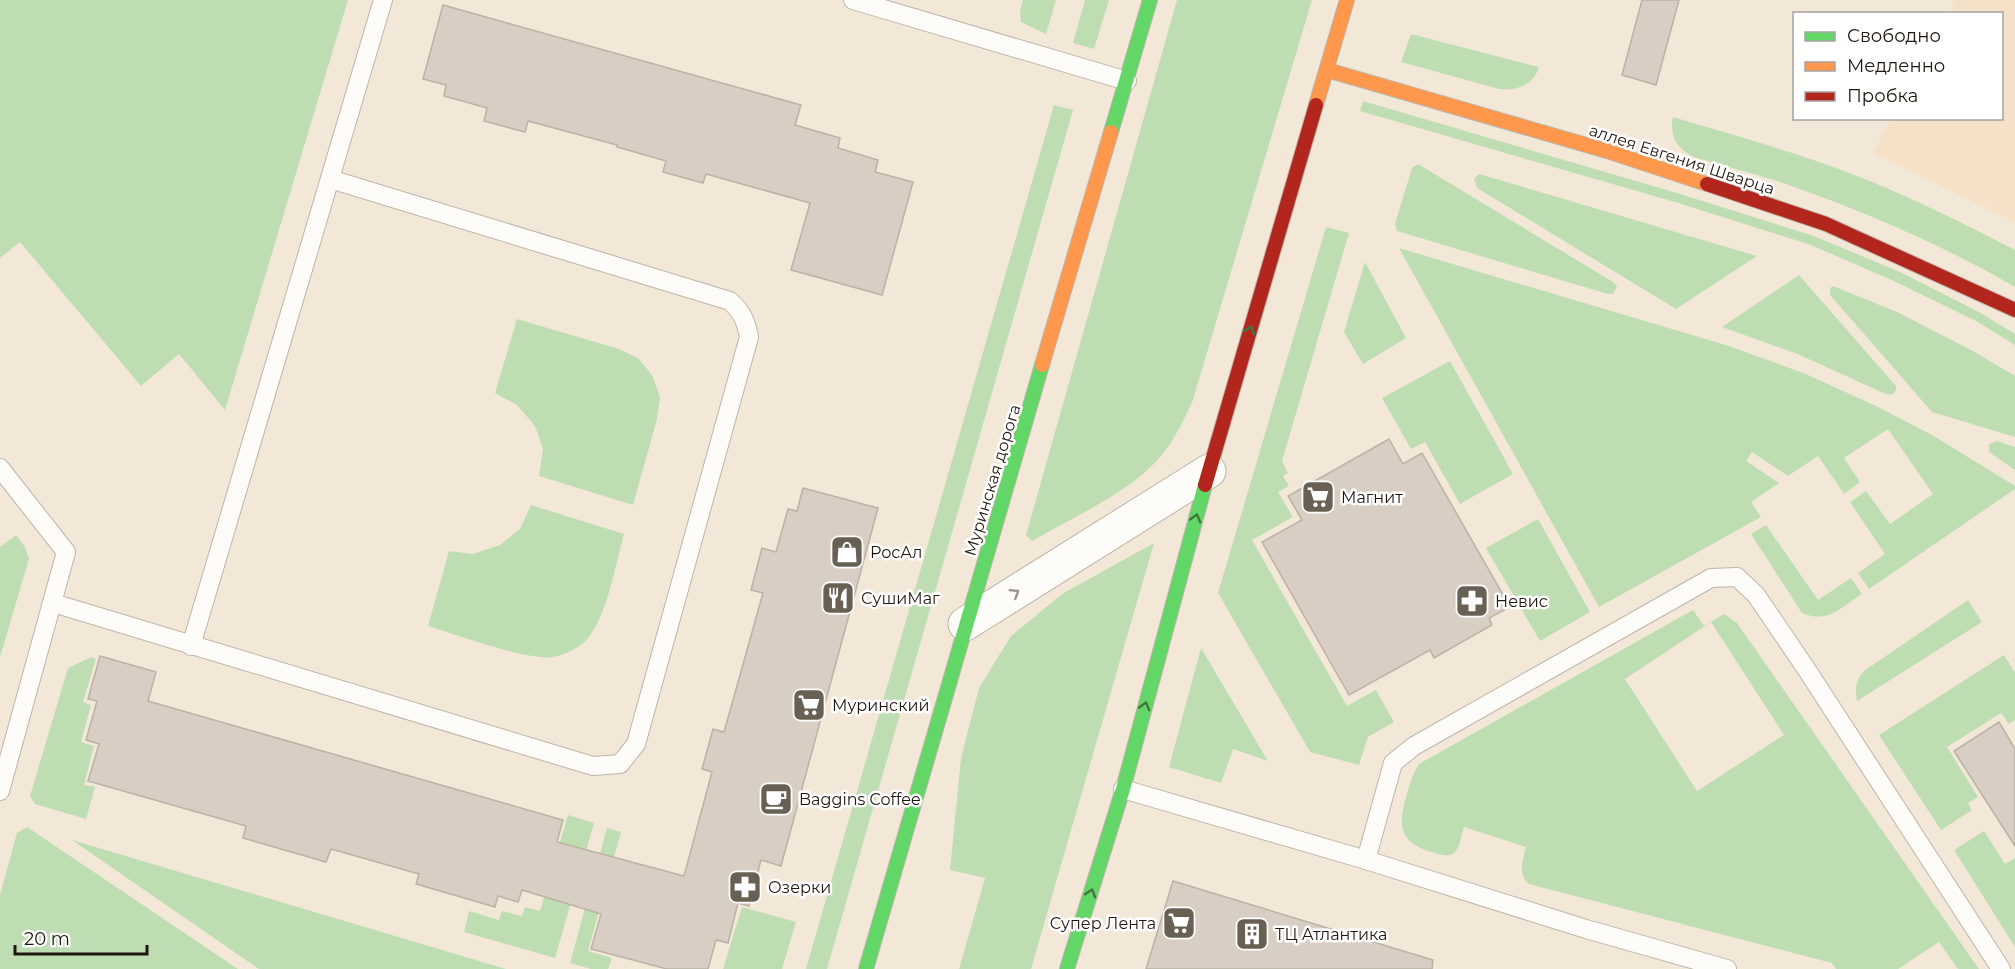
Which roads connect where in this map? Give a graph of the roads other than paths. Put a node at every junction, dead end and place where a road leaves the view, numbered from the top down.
1 (383, 0) edge
2 (853, 0) edge
3 (1150, 0) edge
4 (1347, 0) edge
5 (1328, 70) junction
6 (1127, 81) junction
7 (330, 179) junction
8 (2015, 310) edge
9 (0, 468) edge
10 (1209, 471) junction
11 (53, 603) junction
12 (965, 624) junction
13 (191, 646) junction
14 (1123, 789) junction
15 (0, 792) edge
16 (1366, 860) junction
17 (866, 969) edge
18 (1067, 969) edge
19 (1727, 969) edge
20 (2001, 969) edge

1 - 7 lane
2 - 6 lane
3 - 6 street, Муринская дорога
4 - 5 street
5 - 8 street, аллея Евгения Шварца
10 -> 5 street
6 - 12 street, Муринская дорога
7 - 13 lane
7 - 13 lane
9 - 11 lane
12 -> 10 street
14 -> 10 street
11 - 13 lane
11 - 15 lane
12 - 17 street, Муринская дорога
14 - 16 lane
18 -> 14 street
16 - 19 lane
16 - 20 lane

